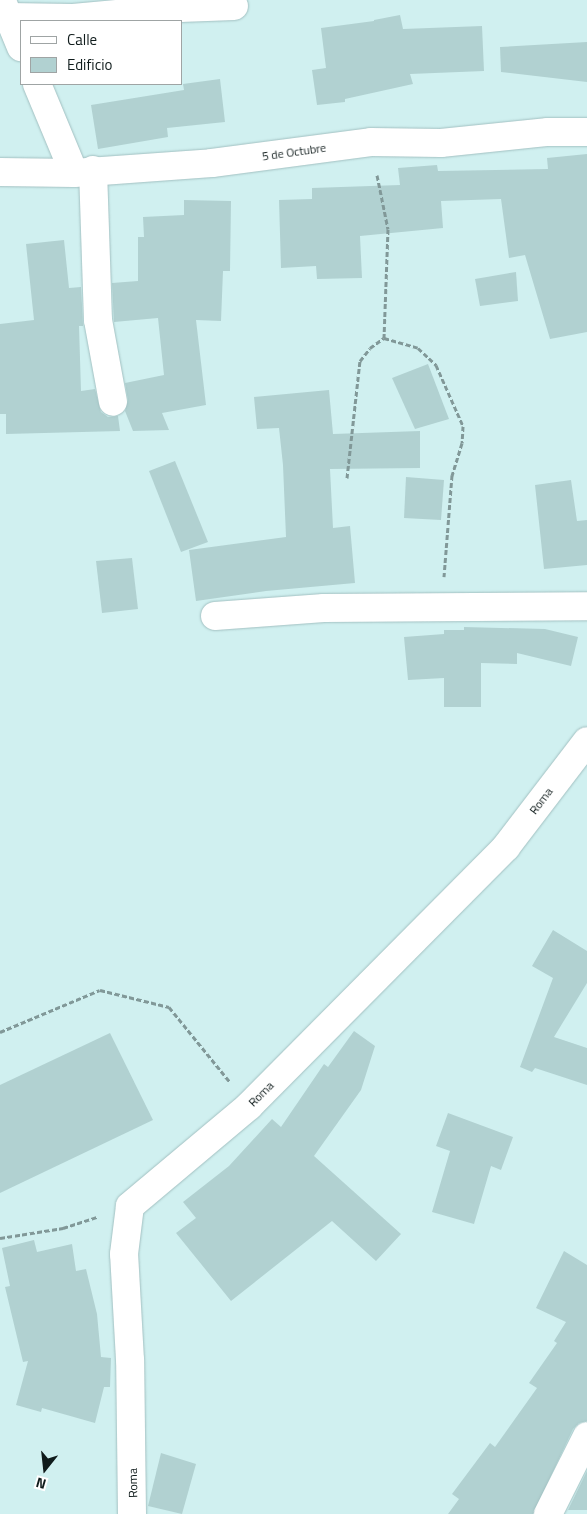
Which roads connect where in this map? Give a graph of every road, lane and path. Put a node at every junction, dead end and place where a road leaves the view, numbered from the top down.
1 (234, 6) dead end
2 (5, 8) edge
3 (20, 45) edge
4 (38, 85) edge
5 (587, 132) edge
6 (371, 142) junction
7 (0, 172) edge
8 (84, 172) junction
9 (384, 338) junction
10 (113, 402) dead end
11 (347, 478) dead end
12 (442, 606) junction
13 (587, 606) edge
14 (215, 616) dead end
15 (587, 741) edge
16 (0, 1032) edge
17 (249, 1106) junction
18 (130, 1206) junction
19 (0, 1238) edge
20 (587, 1436) edge
21 (132, 1514) edge
22 (548, 1514) edge

1 - 2 street
2 - 3 street
4 - 8 street
5 - 6 street, 5 de Octubre
6 - 8 street, 5 de Octubre
6 - 9 path
7 - 8 street, 5 de Octubre
8 - 10 street
9 - 11 path
9 - 12 path
12 - 13 street
12 - 14 street
15 - 17 street, Roma
16 - 17 path
17 - 18 street, Roma
18 - 19 path
18 - 21 street, Roma
20 - 22 street

